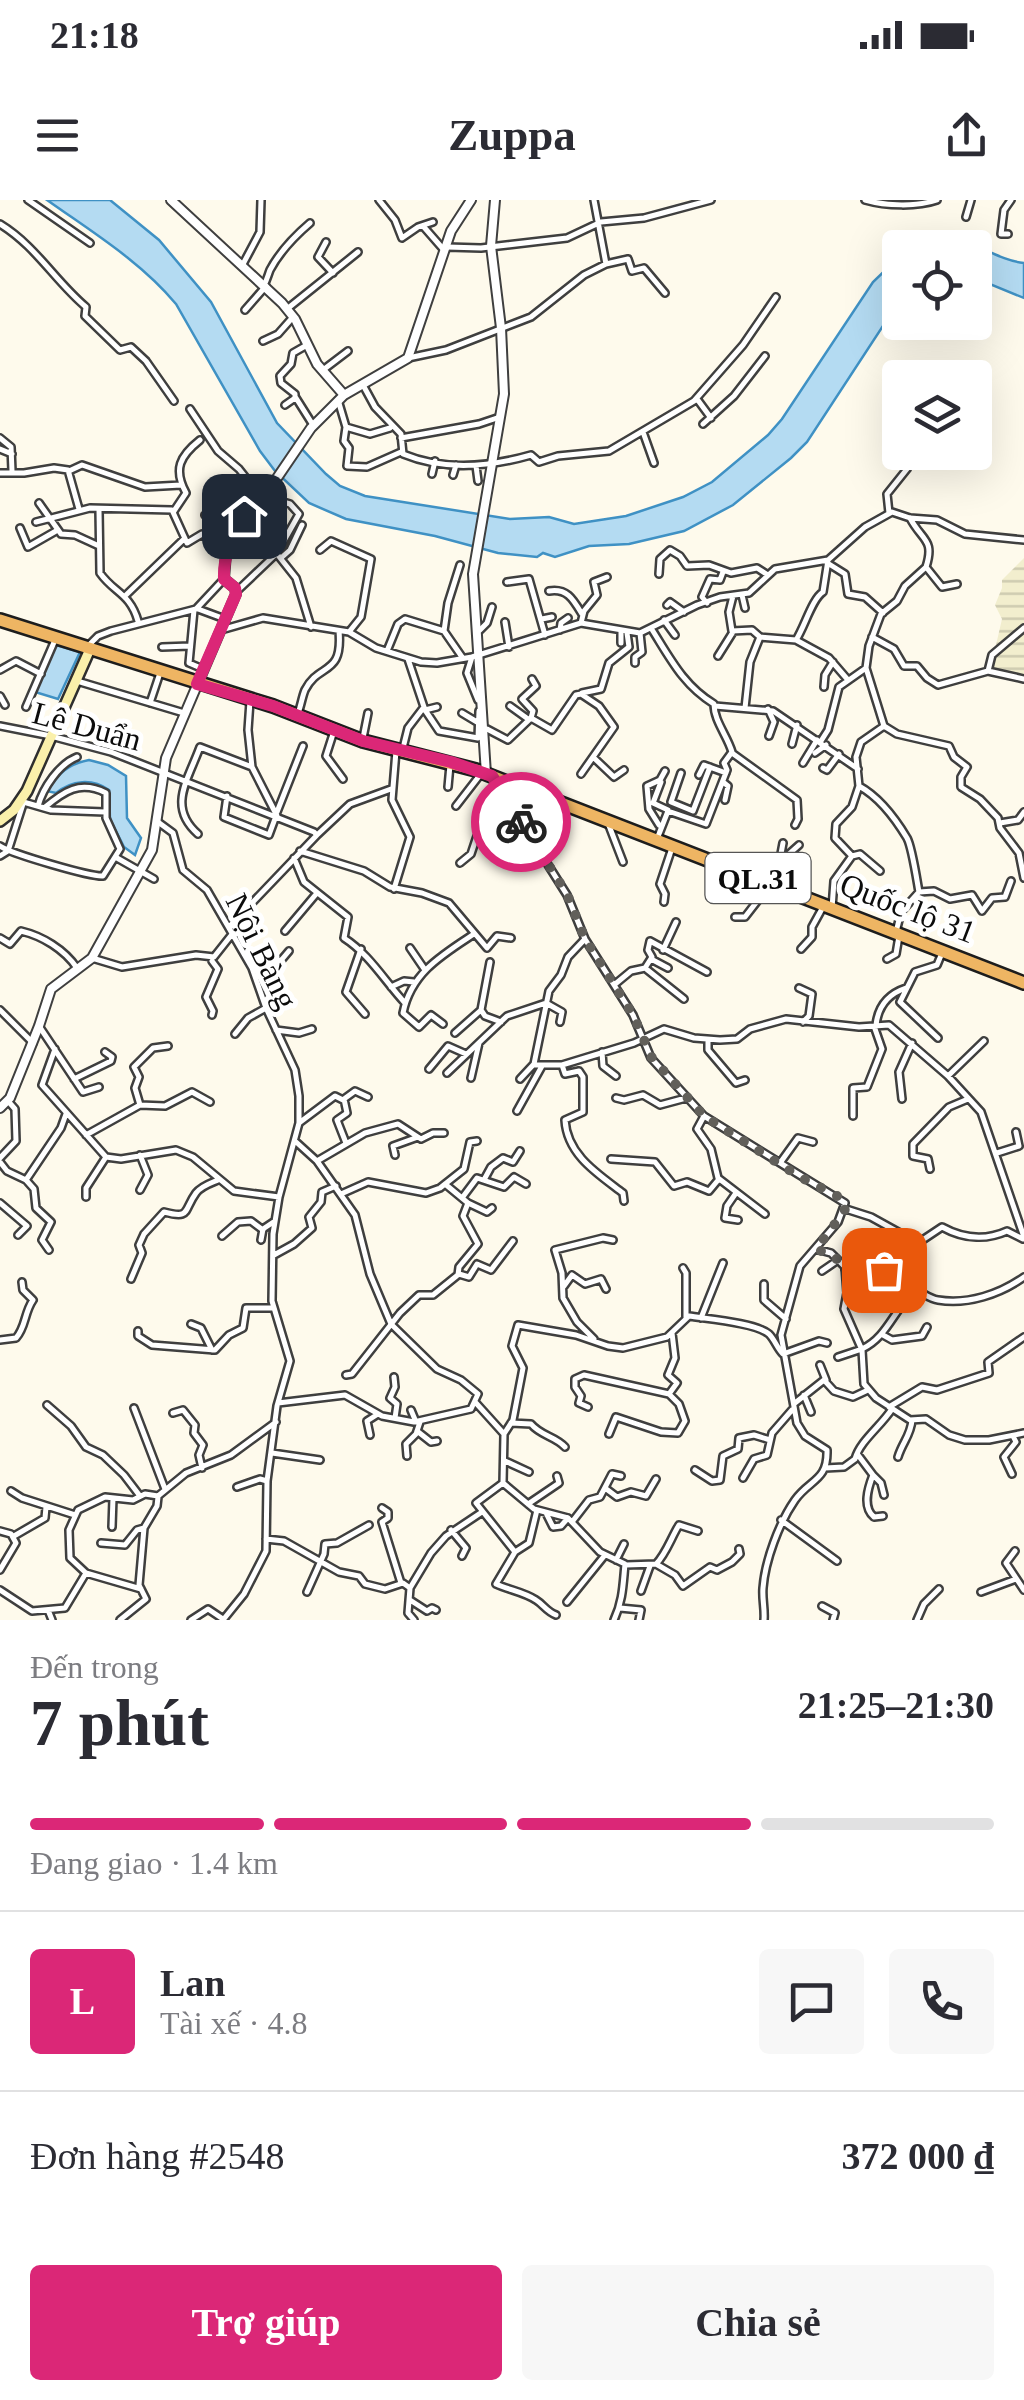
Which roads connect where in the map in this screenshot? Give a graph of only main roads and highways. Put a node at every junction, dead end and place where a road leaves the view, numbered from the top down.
1 (0, 620) edge
2 (87, 646) junction
3 (0, 819) edge
4 (1024, 982) edge

1 - 2 highway, QL.31
2 - 3 main road
2 - 4 highway, Quốc lộ 31 / QL.31

